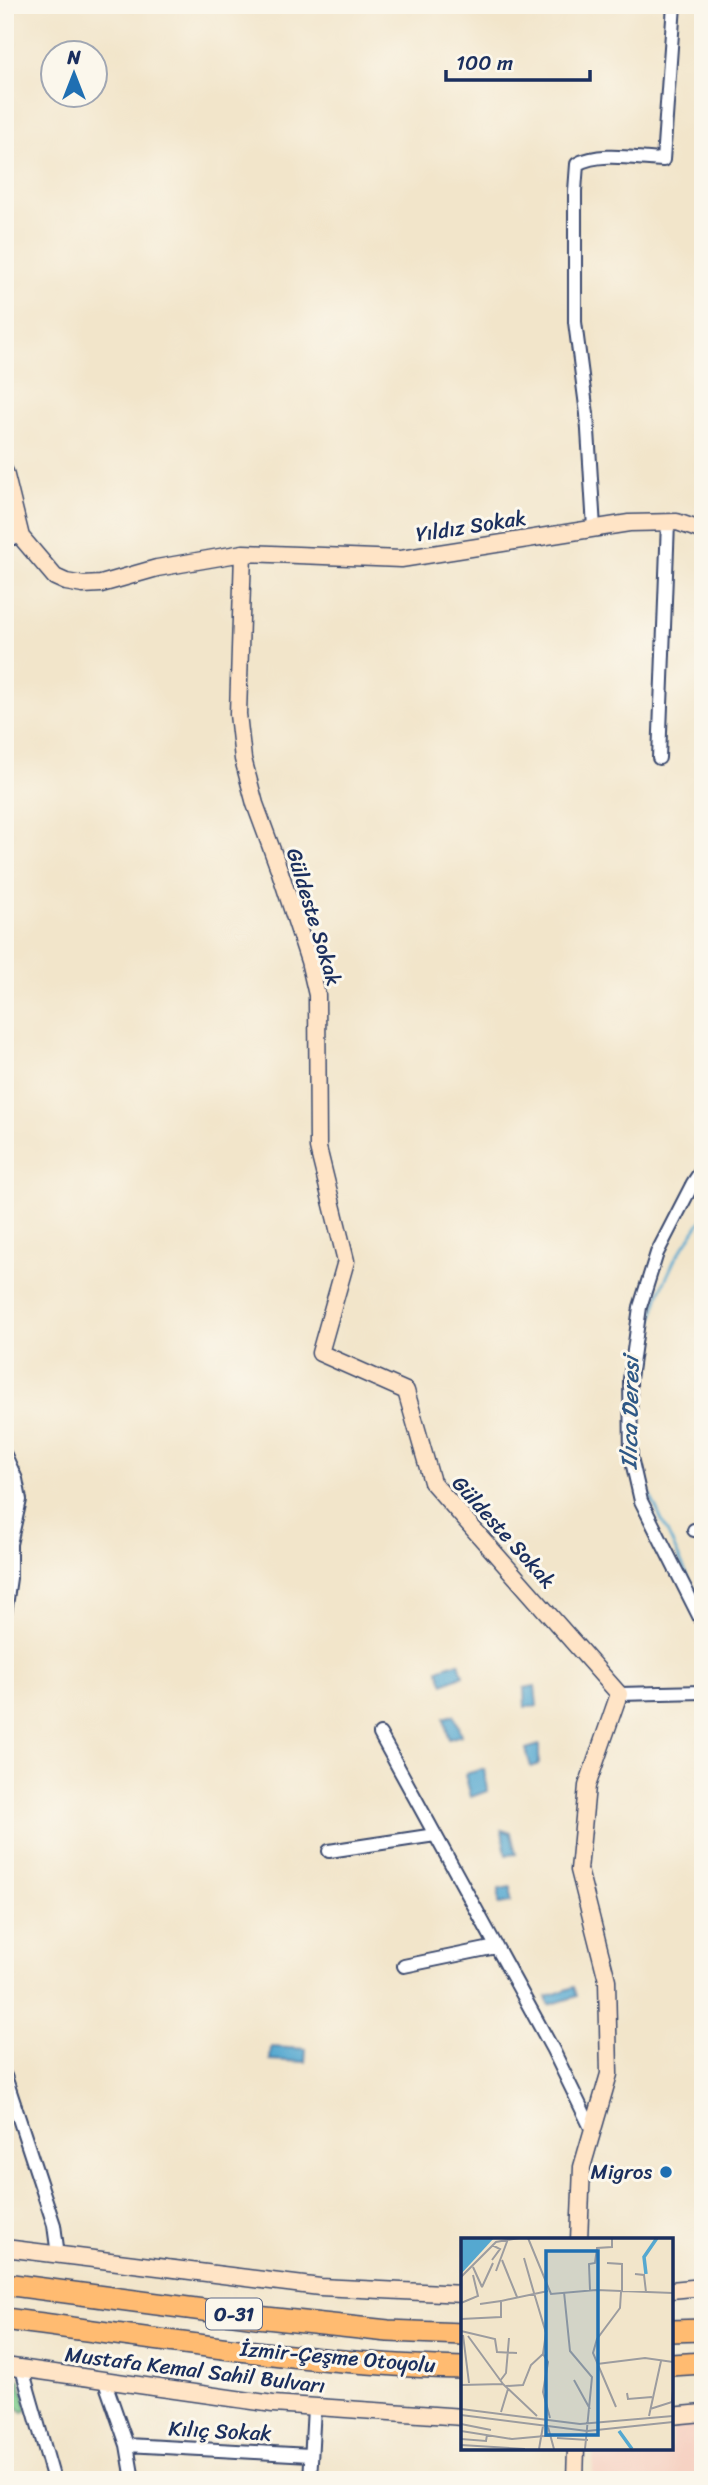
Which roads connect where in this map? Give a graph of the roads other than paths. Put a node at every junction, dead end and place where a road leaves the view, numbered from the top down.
1 (674, 5) edge
2 (5, 472) edge
3 (668, 522) junction
4 (594, 528) junction
5 (703, 531) edge
6 (13, 538) edge
7 (243, 553) junction
8 (659, 758) dead end
9 (703, 1168) edge
10 (5, 1455) edge
11 (5, 1613) edge
12 (703, 1624) edge
13 (703, 1692) edge
14 (619, 1694) junction
15 (380, 1734) dead end
16 (435, 1835) junction
17 (329, 1851) dead end
18 (496, 1947) junction
19 (404, 1966) dead end
20 (5, 2076) edge
21 (592, 2130) junction
22 (579, 2238) edge
23 (5, 2248) edge
24 (58, 2255) junction
25 (5, 2284) edge
26 (703, 2287) edge
27 (673, 2290) edge
28 (461, 2294) edge
29 (5, 2319) edge
30 (703, 2329) edge
31 (673, 2331) edge
32 (461, 2334) edge
33 (703, 2363) edge
34 (673, 2365) edge
35 (5, 2366) edge
36 (461, 2368) edge
37 (22, 2369) junction
38 (105, 2382) junction
39 (703, 2406) edge
40 (314, 2407) junction
41 (673, 2407) edge
42 (703, 2413) edge
43 (673, 2416) edge
44 (461, 2417) edge
45 (127, 2445) junction
46 (576, 2450) edge
47 (310, 2455) junction
48 (54, 2480) edge
49 (133, 2480) edge
50 (310, 2480) edge
51 (575, 2480) edge

1 - 4 street
2 - 6 street
3 - 4 street, Yıldız Sokak
3 - 5 street, Yıldız Sokak
3 - 8 street
4 - 7 street, Yıldız Sokak
6 - 7 street, Yıldız Sokak
7 - 14 street, Güldeste Sokak
9 - 12 street
10 - 11 street
13 - 14 street
14 - 21 street
15 - 16 street
16 - 17 street
16 - 18 street
18 - 19 street
18 - 21 street
20 - 24 street
21 - 22 street
23 - 24 street
24 - 28 street
25 - 32 highway, İzmir-Çeşme Otoyolu / O-31
26 - 27 street
29 - 36 highway, İzmir-Çeşme Otoyolu / O-31
30 - 31 highway
33 - 34 highway
35 - 37 street, Mustafa Kemal Sahil Bulvarı
37 - 38 street, Mustafa Kemal Sahil Bulvarı
37 - 48 street
38 - 40 street, Mustafa Kemal Sahil Bulvarı
38 - 45 street
39 - 41 street
40 - 44 street, Mustafa Kemal Sahil Bulvarı
40 - 47 street
42 - 43 street
45 - 47 street, Kılıç Sokak
45 - 49 street
46 - 51 street
47 - 50 street

